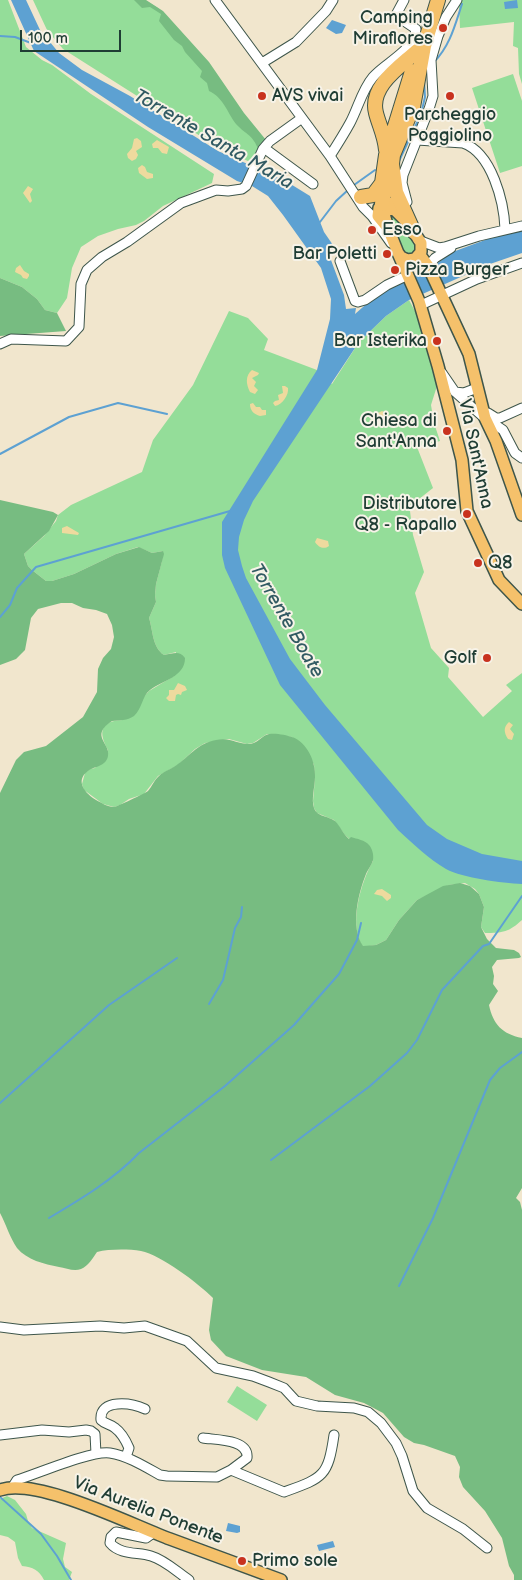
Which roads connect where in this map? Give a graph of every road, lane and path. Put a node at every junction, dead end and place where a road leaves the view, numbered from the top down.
1 (215, 0) edge
2 (332, 0) edge
3 (404, 0) edge
4 (433, 0) edge
5 (438, 0) edge
6 (457, 0) edge
7 (417, 62) junction
8 (262, 63) junction
9 (302, 118) junction
10 (417, 140) junction
11 (264, 148) junction
12 (389, 155) junction
13 (330, 156) junction
14 (313, 184) dead end
15 (355, 192) junction
16 (382, 204) junction
17 (522, 226) edge
18 (388, 228) junction
19 (504, 229) junction
20 (414, 232) junction
21 (464, 240) junction
22 (446, 251) junction
23 (398, 253) junction
24 (420, 255) junction
25 (340, 261) dead end
26 (522, 263) edge
27 (428, 266) junction
28 (408, 276) junction
29 (440, 292) junction
30 (420, 302) junction
31 (0, 344) edge
32 (438, 366) junction
33 (477, 388) junction
34 (454, 392) junction
35 (522, 408) edge
36 (490, 418) junction
37 (522, 458) edge
38 (522, 513) edge
39 (522, 604) edge
40 (0, 1327) edge
41 (145, 1409) dead end
42 (0, 1435) edge
43 (334, 1435) dead end
44 (203, 1438) dead end
45 (96, 1454) junction
46 (126, 1457) junction
47 (231, 1470) junction
48 (12, 1488) junction
49 (0, 1490) edge
50 (153, 1533) junction
51 (487, 1548) dead end
52 (189, 1580) edge
53 (281, 1580) edge

1 - 8 street
2 - 8 street
3 - 13 street
4 - 7 highway
5 - 7 highway
6 - 10 street
7 - 12 highway
7 - 12 highway
7 - 12 highway
8 - 9 street
9 - 11 street
9 - 13 street
10 - 19 street
10 - 20 street
11 - 14 street
11 - 31 street
12 - 15 highway
12 - 16 highway
12 - 20 highway
13 - 15 street
15 - 16 street
15 - 23 street
16 - 18 main road, Via Sant'Anna
16 - 20 main road
17 - 19 street
18 - 20 main road
18 - 23 main road, Via Sant'Anna
19 - 21 street
20 - 21 street
20 - 24 main road
21 - 22 street
22 - 24 street
22 - 27 street
23 - 24 main road
23 - 28 main road, Via Sant'Anna
24 - 27 main road
25 - 28 street
26 - 29 street
27 - 29 main road
28 - 30 main road, Via Sant'Anna
29 - 30 street
29 - 33 main road
30 - 32 main road, Via Sant'Anna
32 - 34 street
32 - 39 main road, Via Sant'Anna
33 - 34 street
33 - 36 main road
34 - 36 street
35 - 36 street
36 - 37 street
36 - 38 main road
40 - 51 street
41 - 46 street
42 - 45 street
43 - 47 street
44 - 47 street
45 - 46 street
45 - 48 street
46 - 47 street
48 - 49 main road, Via Aurelia Ponente
48 - 50 main road, Via Aurelia Ponente
50 - 52 street
50 - 53 main road, Via Aurelia Ponente

